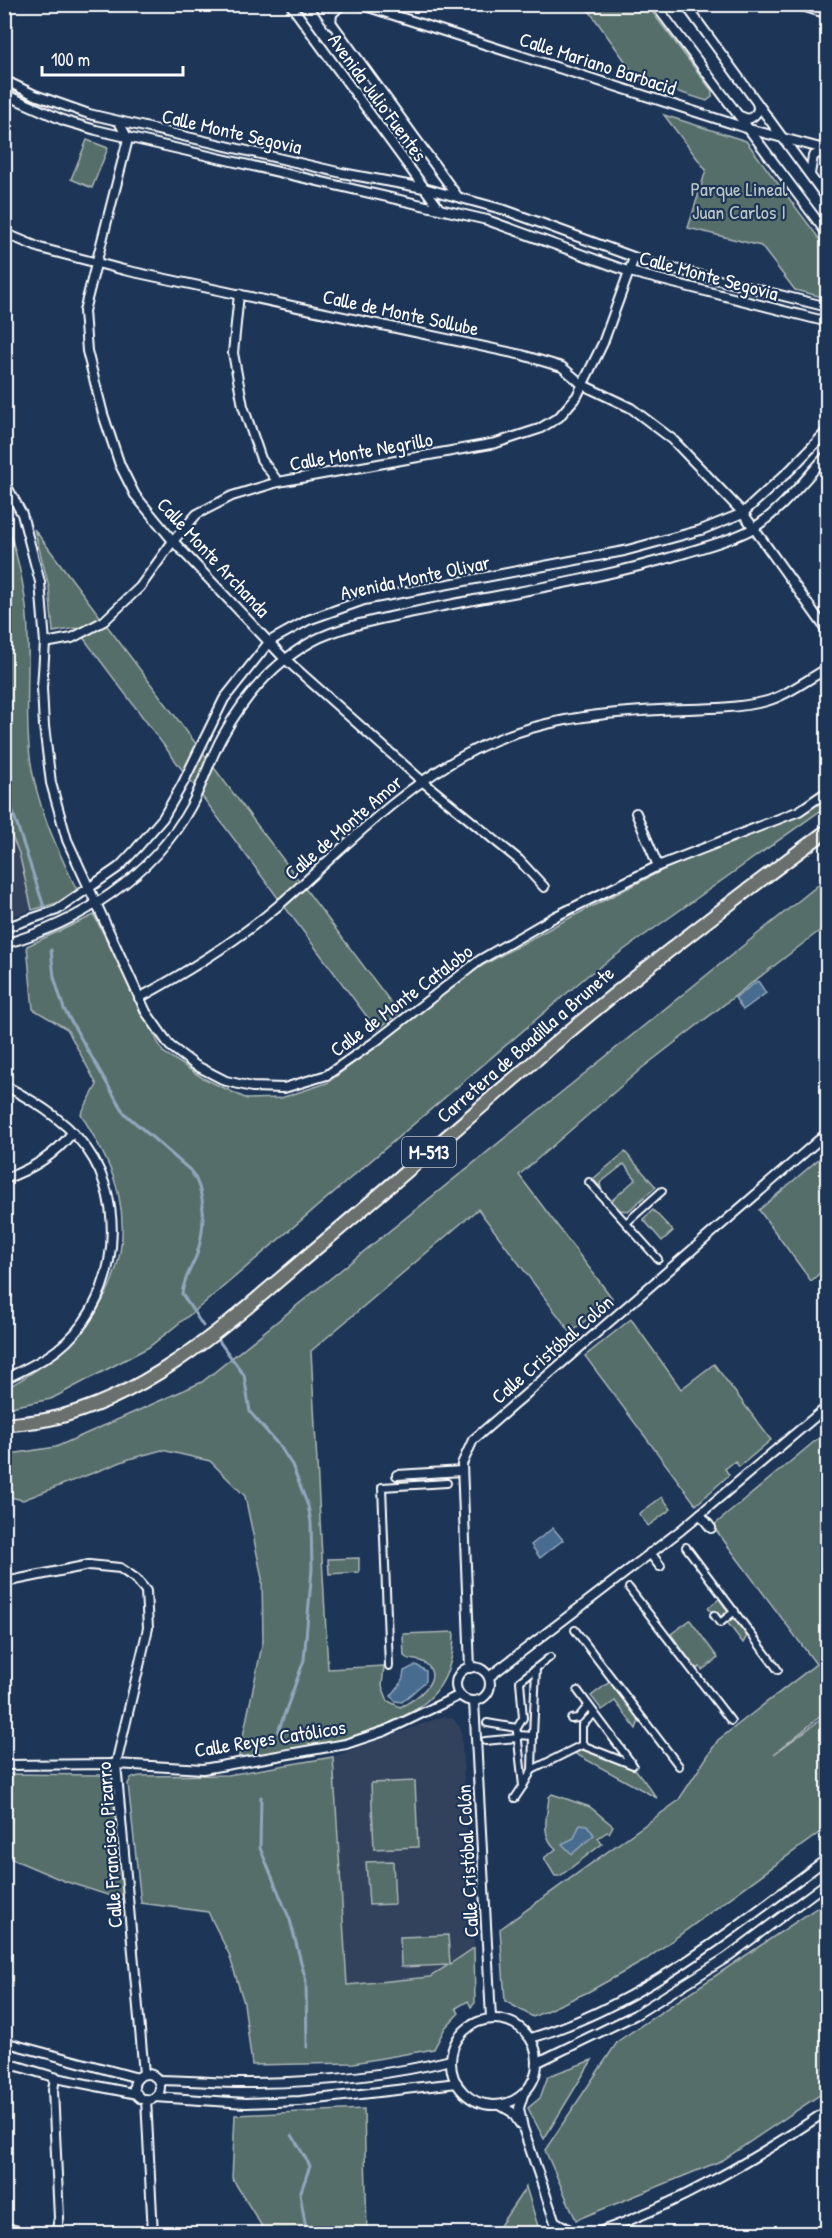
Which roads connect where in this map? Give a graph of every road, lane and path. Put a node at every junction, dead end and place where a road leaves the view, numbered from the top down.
1 (290, 4) edge
2 (318, 4) edge
3 (342, 4) edge
4 (359, 4) edge
5 (656, 4) edge
6 (685, 4) edge
7 (795, 4) edge
8 (828, 14) edge
9 (332, 23) junction
10 (4, 80) edge
11 (4, 94) edge
12 (757, 103) junction
13 (739, 115) junction
14 (119, 122) junction
15 (145, 128) junction
16 (749, 129) junction
17 (128, 139) junction
18 (783, 139) junction
19 (826, 150) edge
20 (810, 176) junction
21 (424, 188) junction
22 (458, 197) junction
23 (828, 200) edge
24 (442, 209) junction
25 (4, 233) edge
26 (828, 236) edge
27 (634, 258) junction
28 (96, 263) junction
29 (630, 272) junction
30 (239, 294) junction
31 (828, 307) edge
32 (828, 322) edge
33 (584, 385) junction
34 (828, 430) edge
35 (828, 454) edge
36 (4, 481) edge
37 (278, 482) junction
38 (743, 513) junction
39 (752, 528) junction
40 (173, 541) junction
41 (828, 632) edge
42 (270, 641) junction
43 (45, 643) junction
44 (284, 658) junction
45 (828, 668) edge
46 (422, 781) junction
47 (828, 791) edge
48 (636, 813) dead end
49 (828, 830) edge
50 (658, 866) junction
51 (544, 886) dead end
52 (89, 888) junction
53 (96, 905) junction
54 (4, 928) edge
55 (4, 944) edge
56 (139, 998) junction
57 (4, 1084) edge
58 (828, 1132) edge
59 (72, 1133) junction
60 (4, 1179) edge
61 (589, 1182) dead end
62 (662, 1191) dead end
63 (626, 1223) junction
64 (658, 1259) dead end
65 (4, 1379) edge
66 (828, 1407) edge
67 (4, 1425) edge
68 (462, 1471) junction
69 (397, 1475) dead end
70 (447, 1483) dead end
71 (700, 1514) junction
72 (711, 1528) dead end
73 (686, 1547) dead end
74 (650, 1553) junction
75 (660, 1566) dead end
76 (4, 1585) edge
77 (629, 1588) dead end
78 (735, 1611) junction
79 (714, 1615) dead end
80 (575, 1630) dead end
81 (550, 1657) dead end
82 (389, 1666) dead end
83 (470, 1668) junction
84 (536, 1668) junction
85 (778, 1670) dead end
86 (489, 1677) junction
87 (578, 1691) dead end
88 (460, 1695) junction
89 (474, 1701) junction
90 (588, 1706) junction
91 (594, 1714) junction
92 (570, 1719) dead end
93 (730, 1721) dead end
94 (487, 1723) dead end
95 (518, 1734) junction
96 (533, 1736) junction
97 (485, 1741) dead end
98 (582, 1745) junction
99 (116, 1764) junction
100 (4, 1765) edge
101 (679, 1766) dead end
102 (532, 1770) junction
103 (523, 1786) junction
104 (515, 1798) dead end
105 (828, 1858) edge
106 (828, 1882) edge
107 (491, 2018) junction
108 (531, 2038) junction
109 (4, 2042) edge
110 (451, 2060) junction
111 (4, 2062) edge
112 (538, 2062) junction
113 (141, 2076) junction
114 (55, 2078) junction
115 (159, 2080) junction
116 (457, 2083) junction
117 (137, 2094) junction
118 (523, 2095) junction
119 (155, 2097) junction
120 (146, 2099) junction
121 (500, 2105) junction
122 (828, 2110) edge
123 (523, 2128) junction
124 (556, 2222) junction
125 (4, 2227) edge
126 (27, 2234) edge
127 (51, 2234) edge
128 (153, 2234) edge
129 (559, 2234) edge
130 (577, 2234) edge
131 (594, 2234) edge

1 - 21 street, Avenida Julio Fuentes
2 - 9 street, Avenida Julio Fuentes
3 - 9 street
4 - 16 street, Calle Mariano Barbacid
5 - 13 street
6 - 12 street
7 - 8 street
9 - 22 street, Avenida Julio Fuentes
10 - 14 street, Calle Monte Segovia
11 - 17 street, Calle Monte Segovia
12 - 13 street
12 - 18 street
13 - 16 street
14 - 15 street, Calle Monte Segovia
14 - 17 street
15 - 17 street
15 - 21 street, Calle Monte Segovia
16 - 18 street, Calle Mariano Barbacid
16 - 26 street
17 - 24 street, Calle Monte Segovia
17 - 28 street, Calle Monte Archanda
18 - 19 street, Calle Mariano Barbacid
18 - 20 street
19 - 20 street
20 - 23 street
21 - 22 street, Calle Monte Segovia
21 - 24 street, Avenida Julio Fuentes
22 - 24 street
22 - 27 street, Calle Monte Segovia
24 - 29 street, Calle Monte Segovia
25 - 28 street, Calle de Monte Sollube
27 - 29 street, Calle Monte Negrillo
27 - 31 street, Calle Monte Segovia
28 - 30 street, Calle de Monte Sollube
28 - 40 street, Calle Monte Archanda
29 - 32 street, Calle Monte Segovia
29 - 33 street, Calle Monte Negrillo
30 - 33 street, Calle de Monte Sollube
30 - 37 street
33 - 37 street, Calle Monte Negrillo
33 - 38 street, Calle de Monte Sollube
34 - 38 street, Avenida Monte Olivar
35 - 39 street, Avenida Monte Olivar
36 - 43 street, Calle de Monte Catalobo
37 - 40 street, Calle Monte Negrillo
38 - 39 street
38 - 42 street, Avenida Monte Olivar
39 - 41 street
39 - 44 street, Avenida Monte Olivar
40 - 42 street, Calle Monte Archanda
40 - 43 street, Calle Monte Negrillo
42 - 44 street, Calle Monte Archanda
42 - 52 street, Avenida Monte Olivar
43 - 52 street, Calle de Monte Catalobo
44 - 46 street, Calle Monte Archanda
44 - 53 street, Avenida Monte Olivar
45 - 46 street, Calle de Monte Amor
46 - 51 street, Calle Monte Archanda
46 - 56 street, Calle de Monte Amor
47 - 50 street, Calle de Monte Catalobo
48 - 50 street
49 - 67 main road, Carretera de Boadilla a Brunete / M-513
50 - 56 street, Calle de Monte Catalobo
52 - 53 street, Calle de Monte Catalobo
52 - 54 street, Avenida Monte Olivar
53 - 55 street, Avenida Monte Olivar
53 - 56 street, Calle de Monte Catalobo
57 - 59 street
58 - 68 street, Calle Cristóbal Colón
59 - 60 street
59 - 65 street
61 - 63 street
62 - 63 street
63 - 64 street
66 - 71 street
68 - 69 street
68 - 83 street, Calle Cristóbal Colón
70 - 82 street
71 - 72 street
71 - 74 street
73 - 78 street
74 - 75 street
74 - 86 street
76 - 99 street, Calle Francisco Pizarro
77 - 93 street
78 - 79 street
78 - 85 street
80 - 101 street
81 - 84 street
83 - 86 street
83 - 88 street
84 - 95 street
84 - 96 street
86 - 89 street
87 - 90 street
88 - 89 street
88 - 99 street, Calle Reyes Católicos
89 - 107 street, Calle Cristóbal Colón
90 - 91 street
90 - 92 street
91 - 98 street
91 - 98 street
94 - 95 street
95 - 96 street
95 - 97 street
95 - 103 street
96 - 102 street
98 - 102 street
99 - 100 street, Calle Reyes Católicos
99 - 113 street, Calle Francisco Pizarro
102 - 103 street
103 - 104 street
105 - 108 street
106 - 112 street
107 - 108 street
107 - 110 street
108 - 112 street
109 - 113 street
110 - 115 street
110 - 116 street
111 - 114 street
112 - 118 street
113 - 115 street
113 - 117 street
114 - 117 street
114 - 127 street
115 - 119 street
116 - 119 street
116 - 121 street
117 - 120 street
118 - 121 street
118 - 123 street
119 - 120 street
120 - 128 street
121 - 123 street
122 - 131 street
123 - 124 street
124 - 129 street
124 - 130 street
125 - 126 street

